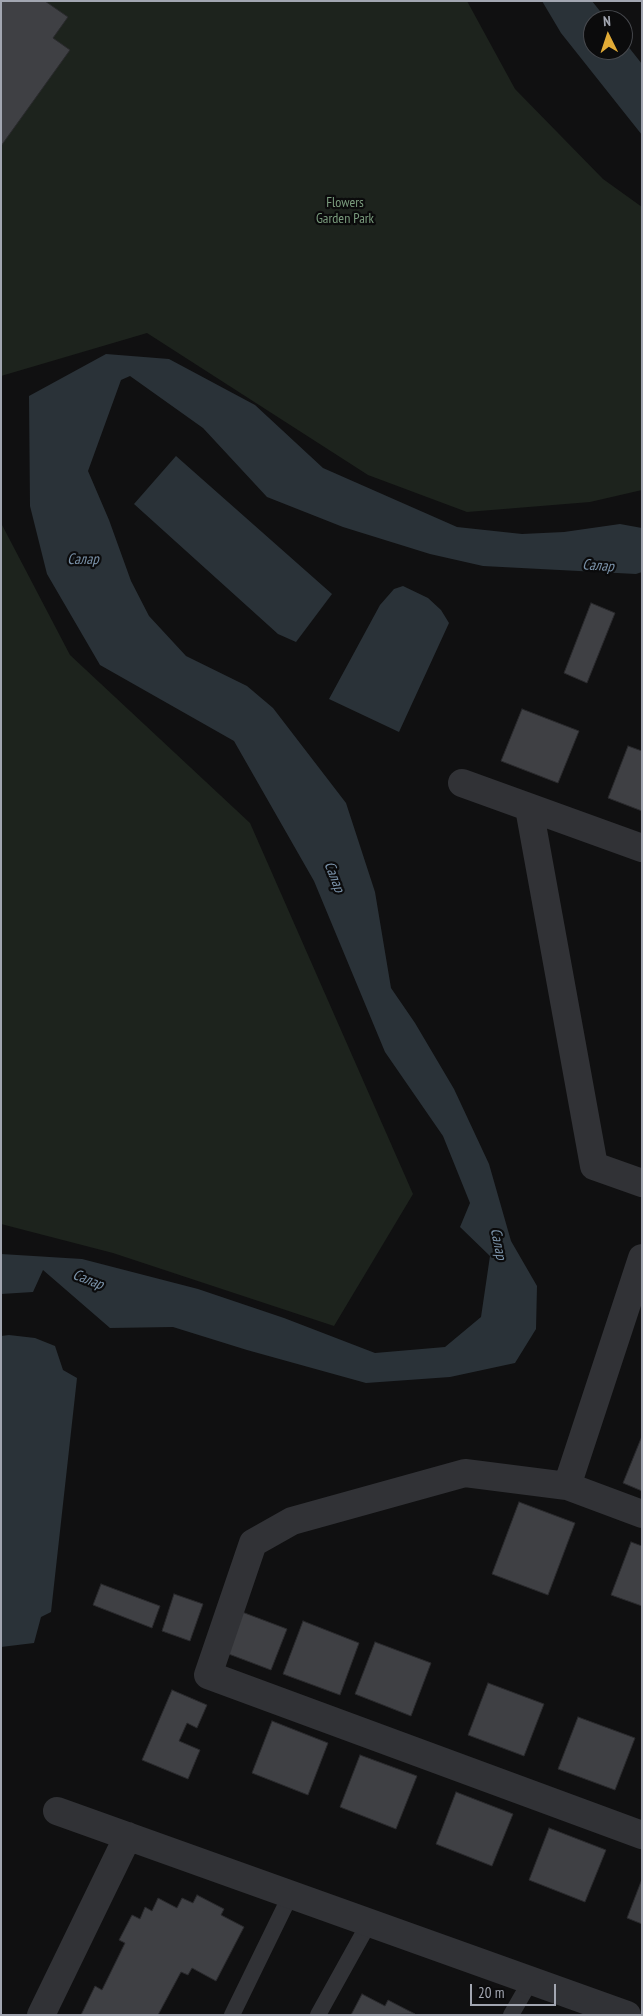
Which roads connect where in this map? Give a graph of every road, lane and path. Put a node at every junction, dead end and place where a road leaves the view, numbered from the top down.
1 (462, 783) dead end
2 (530, 808) junction
3 (642, 848) edge
4 (642, 1183) edge
5 (642, 1258) edge
6 (567, 1486) junction
7 (642, 1514) edge
8 (57, 1811) dead end
9 (642, 1835) edge
10 (128, 1836) junction
11 (291, 1894) junction
12 (369, 1922) junction
13 (531, 1980) junction
14 (41, 2015) edge
15 (232, 2015) edge
16 (318, 2015) edge
17 (511, 2015) edge
18 (627, 2015) edge

1 - 2 street
2 - 3 street
2 - 4 street
5 - 6 street
6 - 7 street
6 - 9 street
8 - 10 street
10 - 11 street
10 - 14 street
11 - 12 street
11 - 15 lane
12 - 13 street
12 - 16 lane
13 - 17 lane
13 - 18 street

